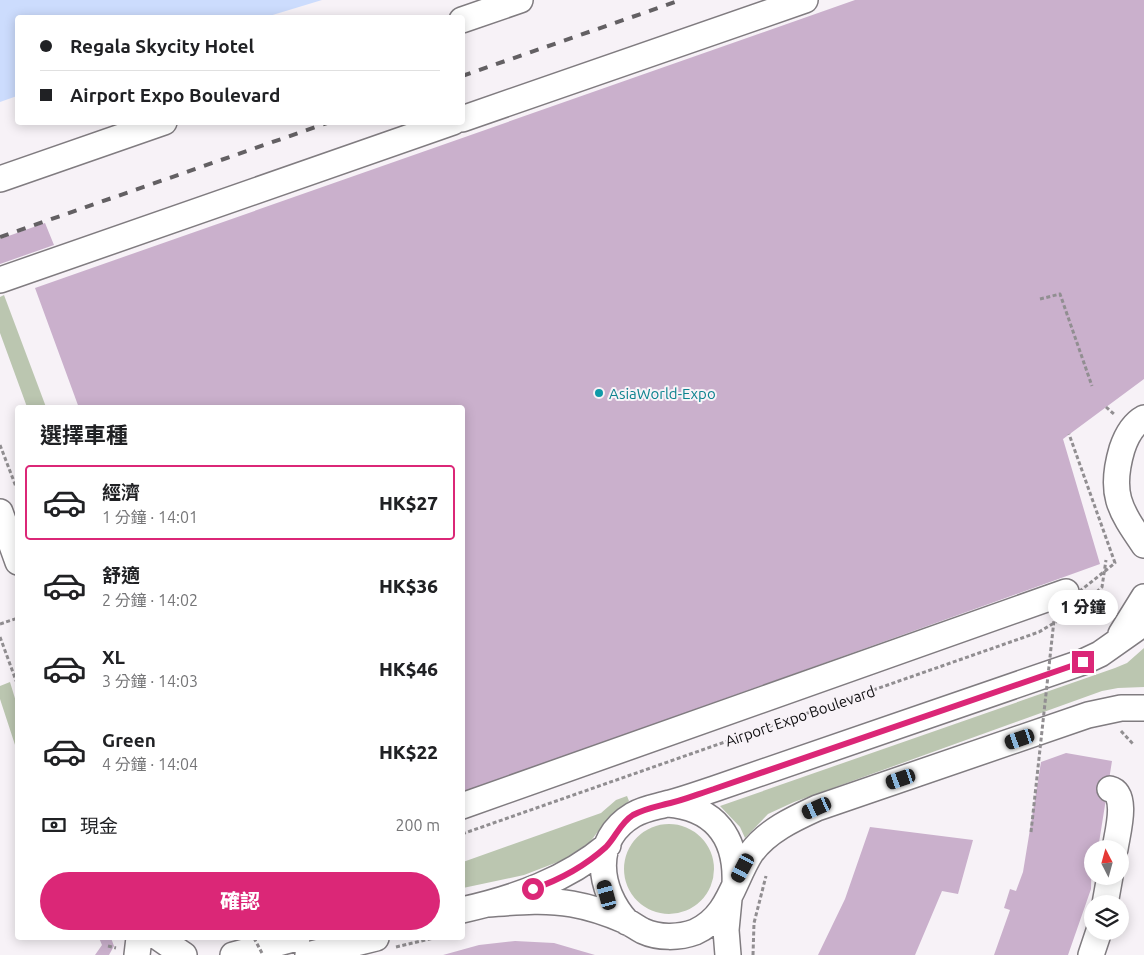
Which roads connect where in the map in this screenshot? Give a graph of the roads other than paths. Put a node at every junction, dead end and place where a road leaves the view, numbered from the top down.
1 (520, 0) edge
2 (805, 0) edge
3 (465, 19) edge
4 (465, 118) edge
5 (155, 125) edge
6 (443, 125) edge
7 (0, 179) edge
8 (0, 280) edge
9 (1144, 418) edge
10 (0, 512) edge
11 (1144, 544) edge
12 (15, 554) edge
13 (1144, 597) edge
14 (1075, 598) road end
15 (1133, 630) edge
16 (1144, 708) edge
17 (1110, 789) dead end
18 (667, 804) junction
19 (465, 805) edge
20 (1116, 840) edge
21 (608, 845) junction
22 (732, 892) junction
23 (488, 904) junction
24 (465, 909) edge
25 (636, 927) junction
26 (138, 940) edge
27 (162, 940) edge
28 (289, 940) edge
29 (1096, 940) edge
30 (383, 943) edge
31 (136, 955) edge
32 (184, 955) edge
33 (233, 955) edge
34 (308, 955) edge
35 (684, 955) edge
36 (728, 955) edge
37 (1091, 955) edge

1 - 3 street
2 - 4 street
5 - 7 street
6 - 8 street
9 - 11 street
10 - 12 street
13 - 15 street
14 - 19 street
15 - 18 street
16 - 22 street
17 - 20 street
18 - 21 street
18 - 22 street
21 - 23 street
21 - 25 street
22 - 25 street
22 - 36 street
23 - 24 street
23 - 25 street
25 - 35 street
26 - 31 street
27 - 32 street
28 - 33 street
29 - 37 street
30 - 34 street

